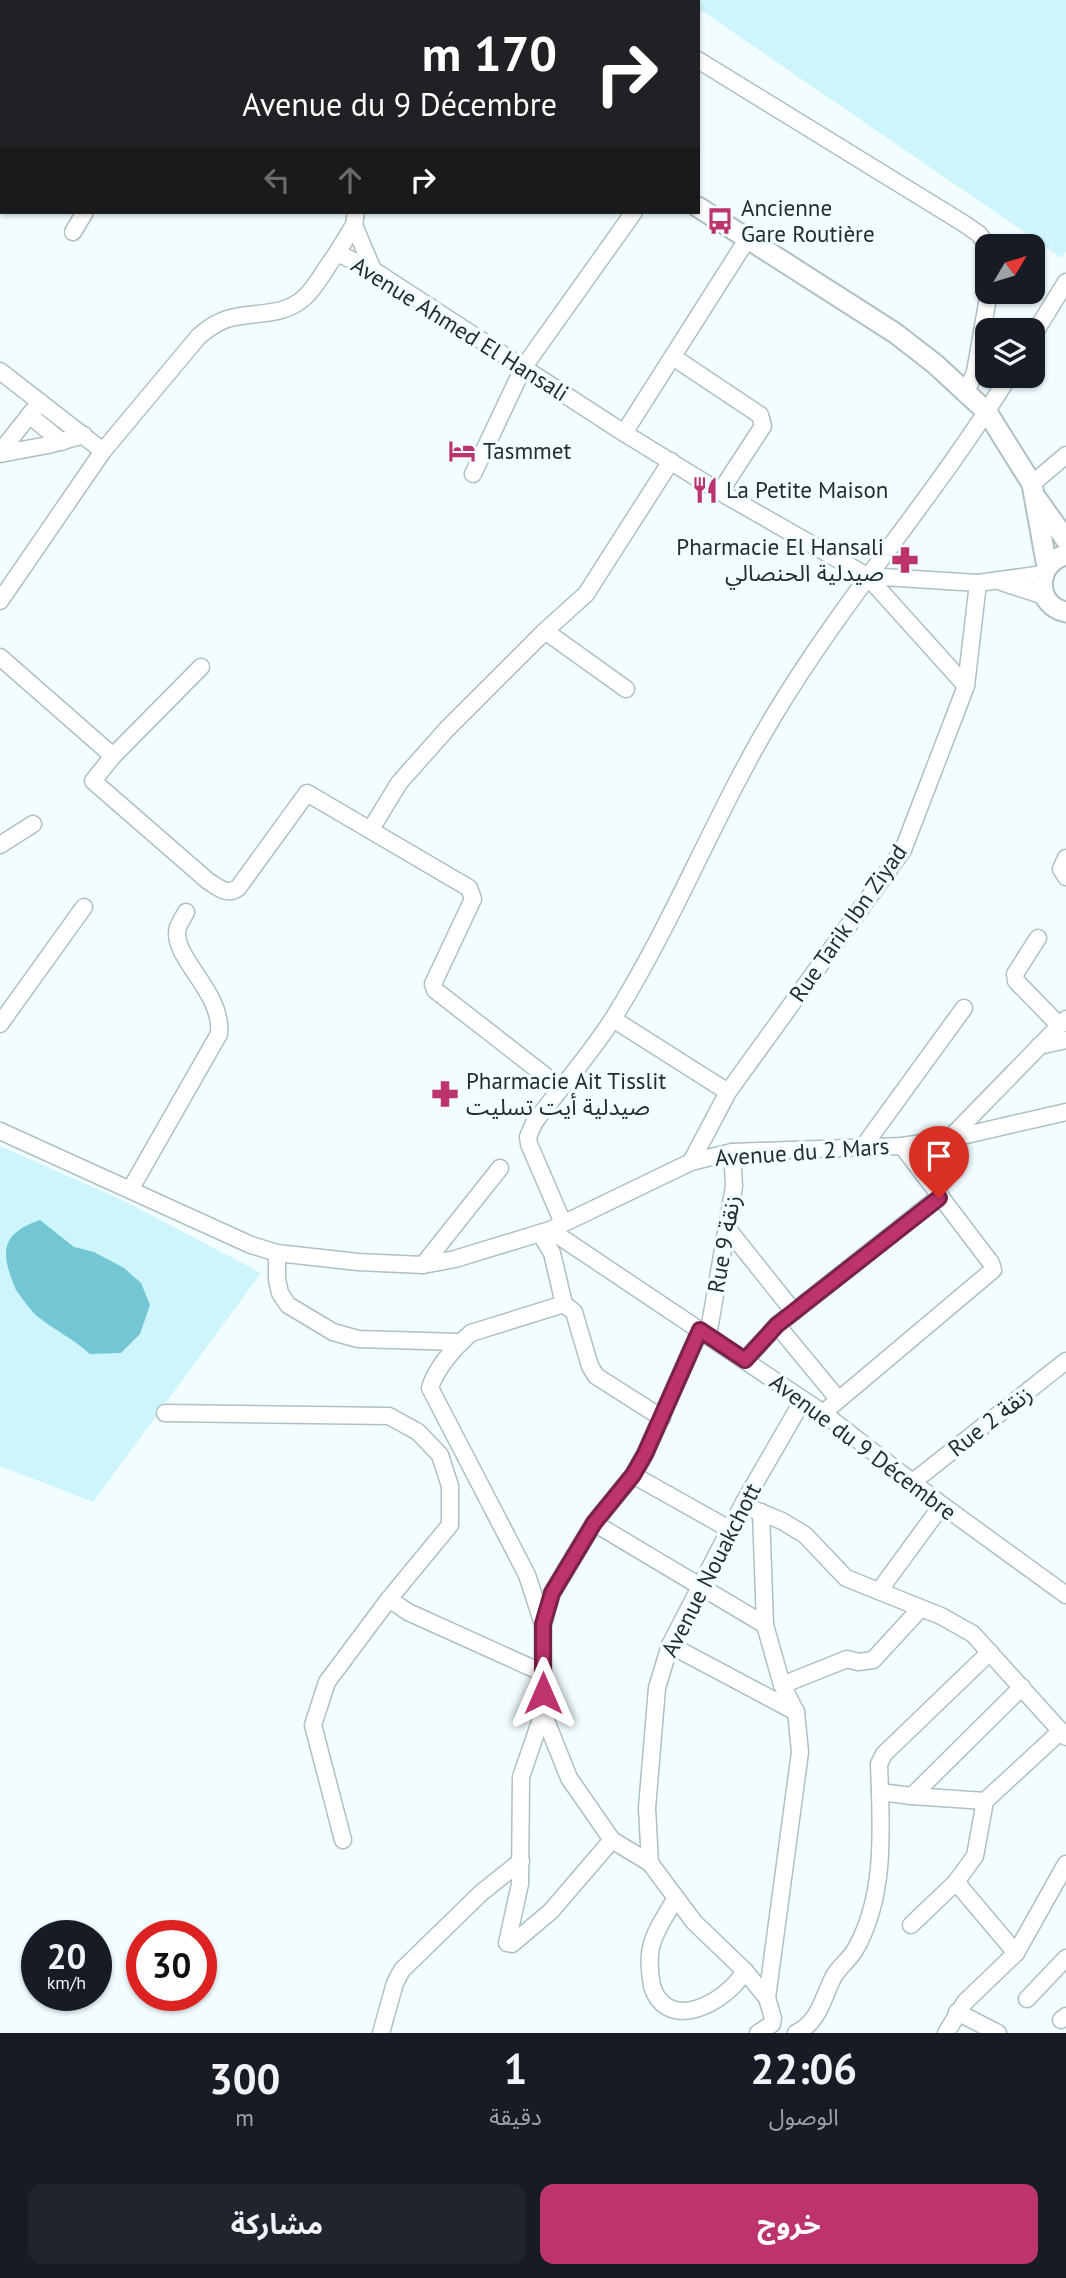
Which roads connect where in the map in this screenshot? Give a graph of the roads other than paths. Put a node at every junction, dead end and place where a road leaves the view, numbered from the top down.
1 (700, 61) edge
2 (700, 208) edge
3 (84, 214) edge
4 (633, 214) edge
5 (355, 218) edge
6 (73, 232) dead end
7 (979, 234) edge
8 (748, 239) junction
9 (337, 253) junction
10 (373, 270) junction
11 (1066, 282) edge
12 (987, 304) edge
13 (1044, 318) edge
14 (673, 357) junction
15 (523, 368) junction
16 (0, 371) edge
17 (1002, 388) edge
18 (965, 394) junction
19 (35, 408) junction
20 (987, 412) junction
21 (624, 433) junction
22 (84, 435) junction
23 (62, 442) junction
24 (103, 451) junction
25 (0, 453) edge
26 (1066, 455) edge
27 (671, 461) junction
28 (473, 474) dead end
29 (1032, 488) junction
30 (720, 492) junction
31 (1066, 540) edge
32 (1066, 555) edge
33 (1045, 570) junction
34 (867, 576) junction
35 (995, 580) junction
36 (978, 583) junction
37 (1044, 596) junction
38 (0, 601) edge
39 (1066, 612) edge
40 (545, 631) junction
41 (0, 657) edge
42 (201, 667) dead end
43 (966, 686) junction
44 (626, 689) dead end
45 (113, 756) junction
46 (33, 824) dead end
47 (371, 829) junction
48 (0, 845) edge
49 (1066, 858) edge
50 (1066, 877) edge
51 (84, 906) dead end
52 (186, 912) dead end
53 (1038, 938) dead end
54 (964, 1008) dead end
55 (613, 1019) junction
56 (0, 1024) edge
57 (1064, 1028) edge
58 (561, 1088) junction
59 (728, 1092) junction
60 (1066, 1112) edge
61 (0, 1131) edge
62 (949, 1139) junction
63 (902, 1146) junction
64 (863, 1147) junction
65 (732, 1152) junction
66 (691, 1162) junction
67 (500, 1168) dead end
68 (130, 1190) junction
69 (939, 1198) junction
70 (555, 1227) junction
71 (727, 1228) junction
72 (277, 1253) junction
73 (422, 1265) junction
74 (564, 1304) junction
75 (794, 1312) junction
76 (777, 1325) junction
77 (704, 1333) junction
78 (460, 1342) junction
79 (745, 1360) junction
80 (1066, 1361) edge
81 (838, 1399) junction
82 (803, 1400) junction
83 (165, 1413) dead end
84 (823, 1413) junction
85 (662, 1418) junction
86 (633, 1475) junction
87 (914, 1481) junction
88 (743, 1504) junction
89 (942, 1505) junction
90 (761, 1513) junction
91 (594, 1523) junction
92 (731, 1530) junction
93 (701, 1588) junction
94 (880, 1591) junction
95 (1066, 1595) edge
96 (389, 1599) junction
97 (920, 1609) junction
98 (543, 1624) junction
99 (765, 1625) junction
100 (670, 1645) junction
101 (990, 1652) junction
102 (543, 1673) junction
103 (782, 1685) junction
104 (1022, 1688) junction
105 (796, 1712) junction
106 (543, 1713) junction
107 (1063, 1734) edge
108 (880, 1792) junction
109 (912, 1796) junction
110 (985, 1801) junction
111 (343, 1840) dead end
112 (612, 1840) junction
113 (521, 1861) junction
114 (650, 1863) junction
115 (1066, 1864) edge
116 (956, 1882) junction
117 (675, 1899) junction
118 (911, 1925) dead end
119 (1016, 1952) junction
120 (1066, 1958) edge
121 (745, 1972) junction
122 (767, 1998) junction
123 (1027, 1999) dead end
124 (957, 2012) junction
125 (772, 2030) edge
126 (381, 2033) edge
127 (796, 2033) edge
128 (946, 2033) edge
129 (998, 2033) edge

1 - 7 street
2 - 8 main road
3 - 6 street
4 - 15 street
5 - 9 street
5 - 10 street
8 - 14 street
8 - 18 main road
9 - 10 street, Avenue Ahmed El Hansali
9 - 24 street, Avenue Ahmed El Hansali
10 - 15 street, Avenue Ahmed El Hansali
11 - 13 street
12 - 18 street
14 - 21 street
14 - 30 street
15 - 21 street, Avenue Ahmed El Hansali
15 - 28 street
16 - 19 street
17 - 20 street
18 - 20 main road
19 - 22 street
19 - 23 street
19 - 25 street
20 - 29 main road
20 - 34 street
21 - 27 street, Avenue Ahmed El Hansali
22 - 23 street
22 - 24 street
23 - 25 street
24 - 38 street, Avenue Ahmed El Hansali
26 - 29 street
27 - 30 street, Avenue Ahmed El Hansali
27 - 40 street
29 - 31 main road
29 - 33 main road
30 - 34 street, Avenue Ahmed El Hansali
32 - 33 main road
33 - 35 street, Avenue Ahmed El Hansali
33 - 37 main road
34 - 36 street, Avenue Ahmed El Hansali
34 - 43 street
34 - 55 street
35 - 36 street, Avenue Ahmed El Hansali
35 - 37 street
36 - 43 street, Rue Tarik Ibn Ziyad
37 - 39 main road
40 - 44 street
40 - 47 street
41 - 45 street
42 - 45 street
43 - 59 street, Rue Tarik Ibn Ziyad
45 - 47 street
46 - 48 street
47 - 58 street
49 - 50 street
51 - 56 street
52 - 68 street
53 - 57 street
54 - 64 street
55 - 58 street
55 - 59 street
57 - 62 street
58 - 70 street
59 - 66 street, Rue Tarik Ibn Ziyad
60 - 62 street, Avenue du 2 Mars
61 - 68 street, Avenue du 2 Mars
62 - 63 street, Avenue du 2 Mars
63 - 64 street, Avenue du 2 Mars
63 - 69 street
64 - 65 street, Avenue du 2 Mars
65 - 66 street, Avenue du 2 Mars
65 - 71 street, Rue 9 زنقة
66 - 70 street, Avenue du 2 Mars
67 - 73 street
68 - 72 street, Avenue du 2 Mars
69 - 75 street
69 - 81 street
70 - 73 street, Avenue du 2 Mars
70 - 74 street
70 - 77 street, Avenue du 9 Décembre
71 - 75 street
71 - 77 street, Rue 9 زنقة
72 - 73 street, Avenue du 2 Mars
72 - 78 street
74 - 78 street
74 - 85 street
75 - 76 street
76 - 79 street
76 - 81 street
77 - 79 street, Avenue du 9 Décembre
77 - 85 street
78 - 98 street
79 - 82 street, Avenue du 9 Décembre
80 - 87 street, Rue 2 زنقة
81 - 84 street
82 - 84 street, Avenue du 9 Décembre
82 - 88 street, Avenue Nouakchott
83 - 96 street
84 - 87 street, Avenue du 9 Décembre
85 - 86 street
86 - 91 street
86 - 92 street
87 - 89 street, Avenue du 9 Décembre
88 - 90 street
88 - 92 street, Avenue Nouakchott
89 - 94 street
89 - 95 street, Avenue du 9 Décembre
90 - 94 street
90 - 99 street
91 - 93 street
91 - 98 street
92 - 93 street, Avenue Nouakchott
93 - 99 street
93 - 100 street, Avenue Nouakchott
94 - 97 street
96 - 102 street
96 - 111 street
97 - 101 street
97 - 103 street
98 - 102 street
99 - 103 street
100 - 105 street
100 - 114 street, Avenue Nouakchott
101 - 104 street
101 - 108 street
102 - 106 street
103 - 105 street
104 - 107 street
104 - 109 street
105 - 122 street
106 - 112 street
106 - 113 street
107 - 110 street
108 - 109 street
108 - 127 street
109 - 110 street
110 - 116 street
112 - 113 street
112 - 114 street
113 - 126 street
114 - 117 street
115 - 119 street
116 - 118 street
116 - 119 street
117 - 121 street
117 - 121 street
119 - 124 street
120 - 123 street
121 - 122 street
122 - 125 street
124 - 128 street
124 - 129 street

